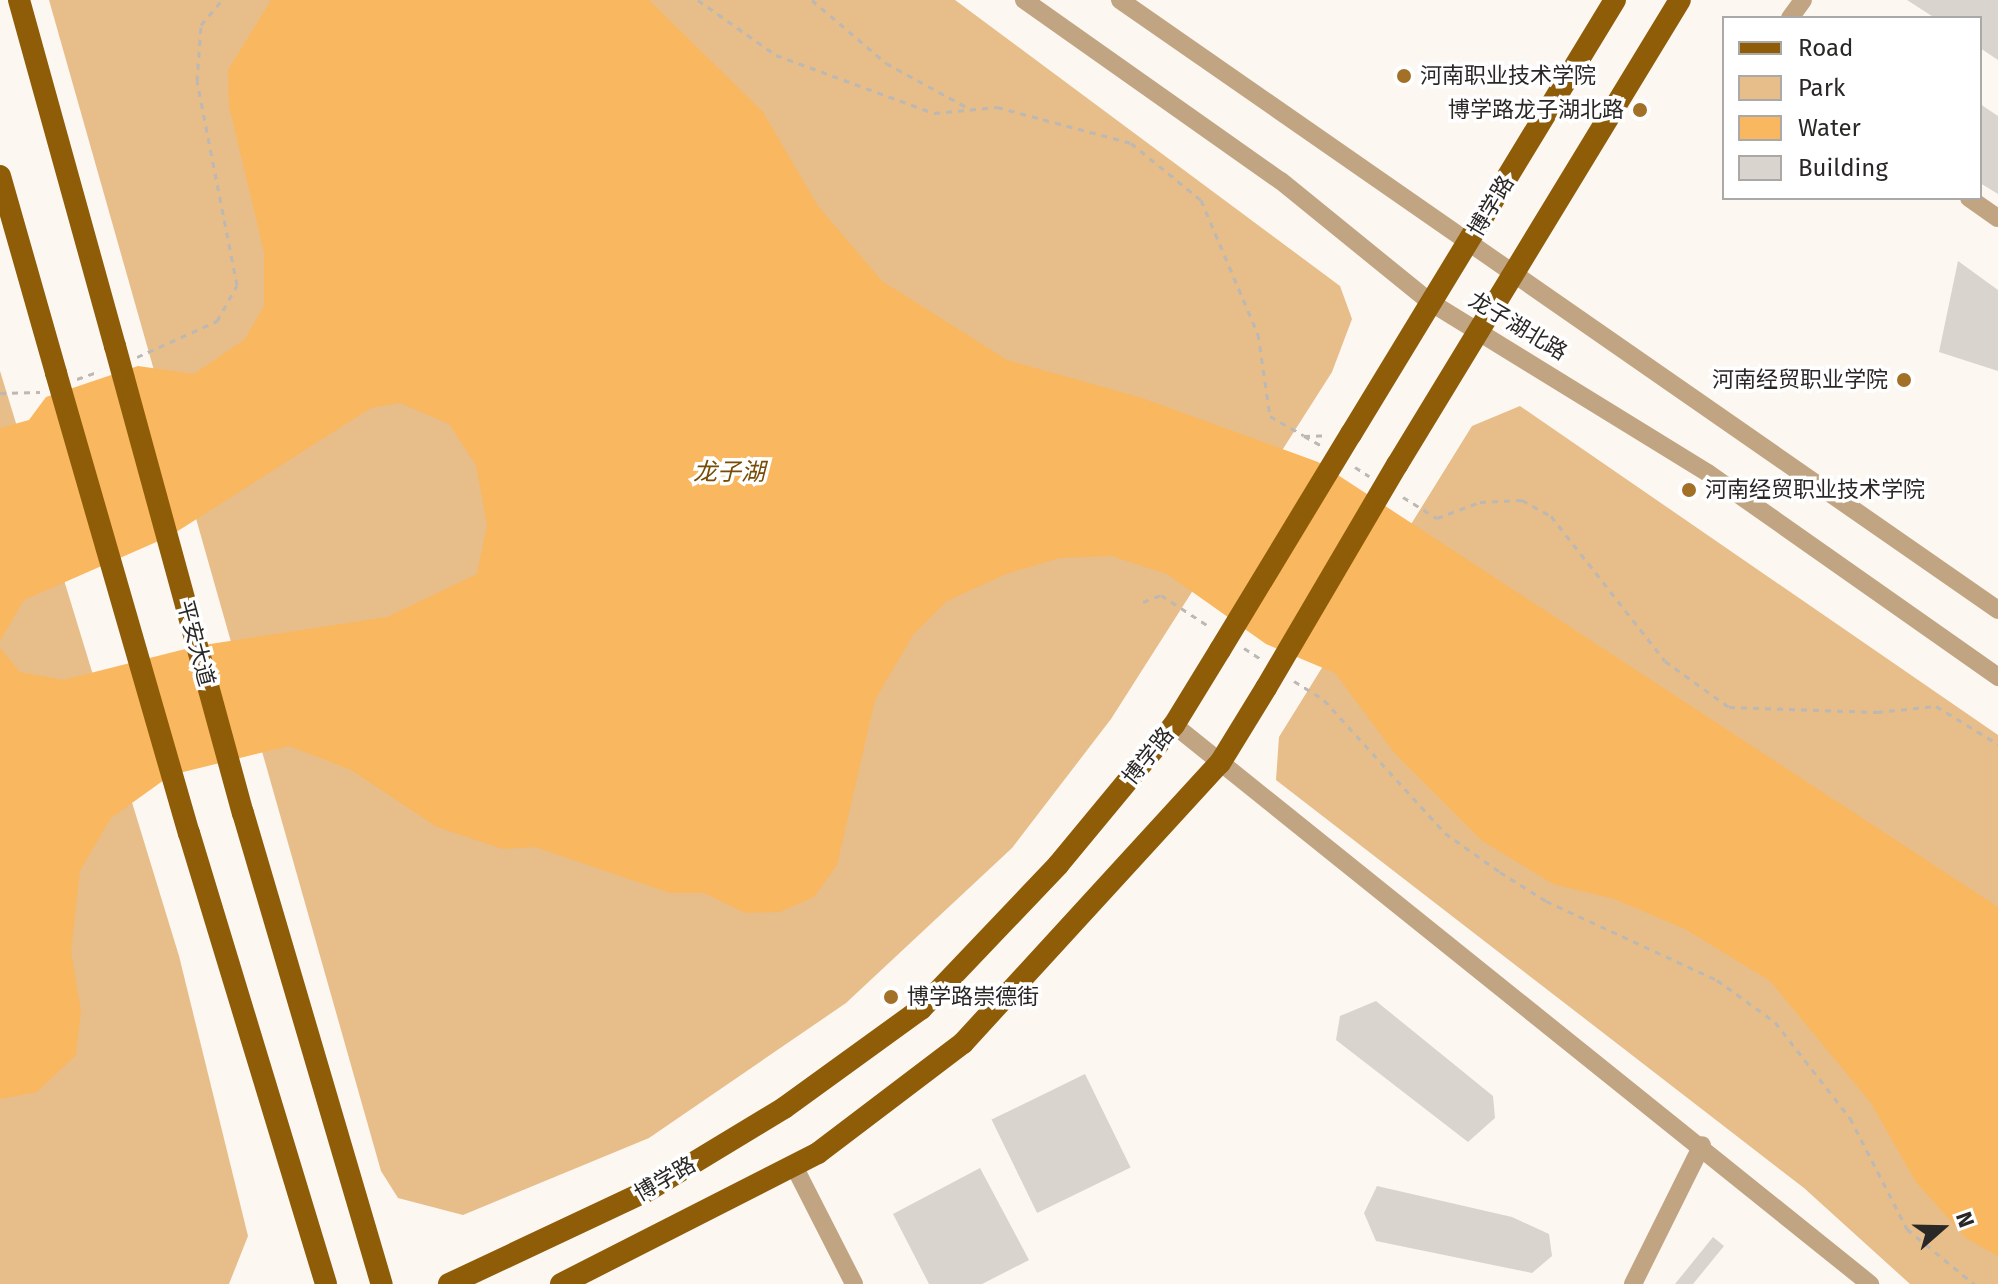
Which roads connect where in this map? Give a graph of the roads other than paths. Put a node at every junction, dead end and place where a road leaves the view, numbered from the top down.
1 (19, 0) edge
2 (1024, 0) edge
3 (1120, 0) edge
4 (1615, 0) edge
5 (1680, 0) edge
6 (0, 176) edge
7 (1972, 200) edge
8 (1998, 218) edge
9 (1471, 240) junction
10 (1517, 272) junction
11 (1430, 302) junction
12 (1477, 328) junction
13 (1998, 610) edge
14 (1998, 677) edge
15 (1174, 725) junction
16 (1220, 763) junction
17 (1702, 1145) junction
18 (794, 1166) junction
19 (326, 1284) edge
20 (382, 1284) edge
21 (449, 1284) edge
22 (561, 1284) edge
23 (854, 1284) edge
24 (1633, 1284) edge
25 (1870, 1284) edge

1 - 20 main road, 平安大道, bridge
2 - 11 street, 龙子湖北路
3 - 9 street, 龙子湖北路
4 - 9 main road, 博学路
5 - 10 main road
6 - 19 main road, bridge
7 - 8 street
9 - 10 street, 龙子湖北路
9 - 11 main road, 博学路
10 - 12 main road
10 - 13 street, 龙子湖北路
11 - 12 street, 龙子湖北路
11 - 15 main road, 博学路, bridge
12 - 14 street, 龙子湖北路
12 - 16 main road, bridge
15 - 16 street
15 - 21 main road, 博学路
16 - 17 street
16 - 18 main road
17 - 24 street
17 - 25 street
18 - 22 main road
18 - 23 street

